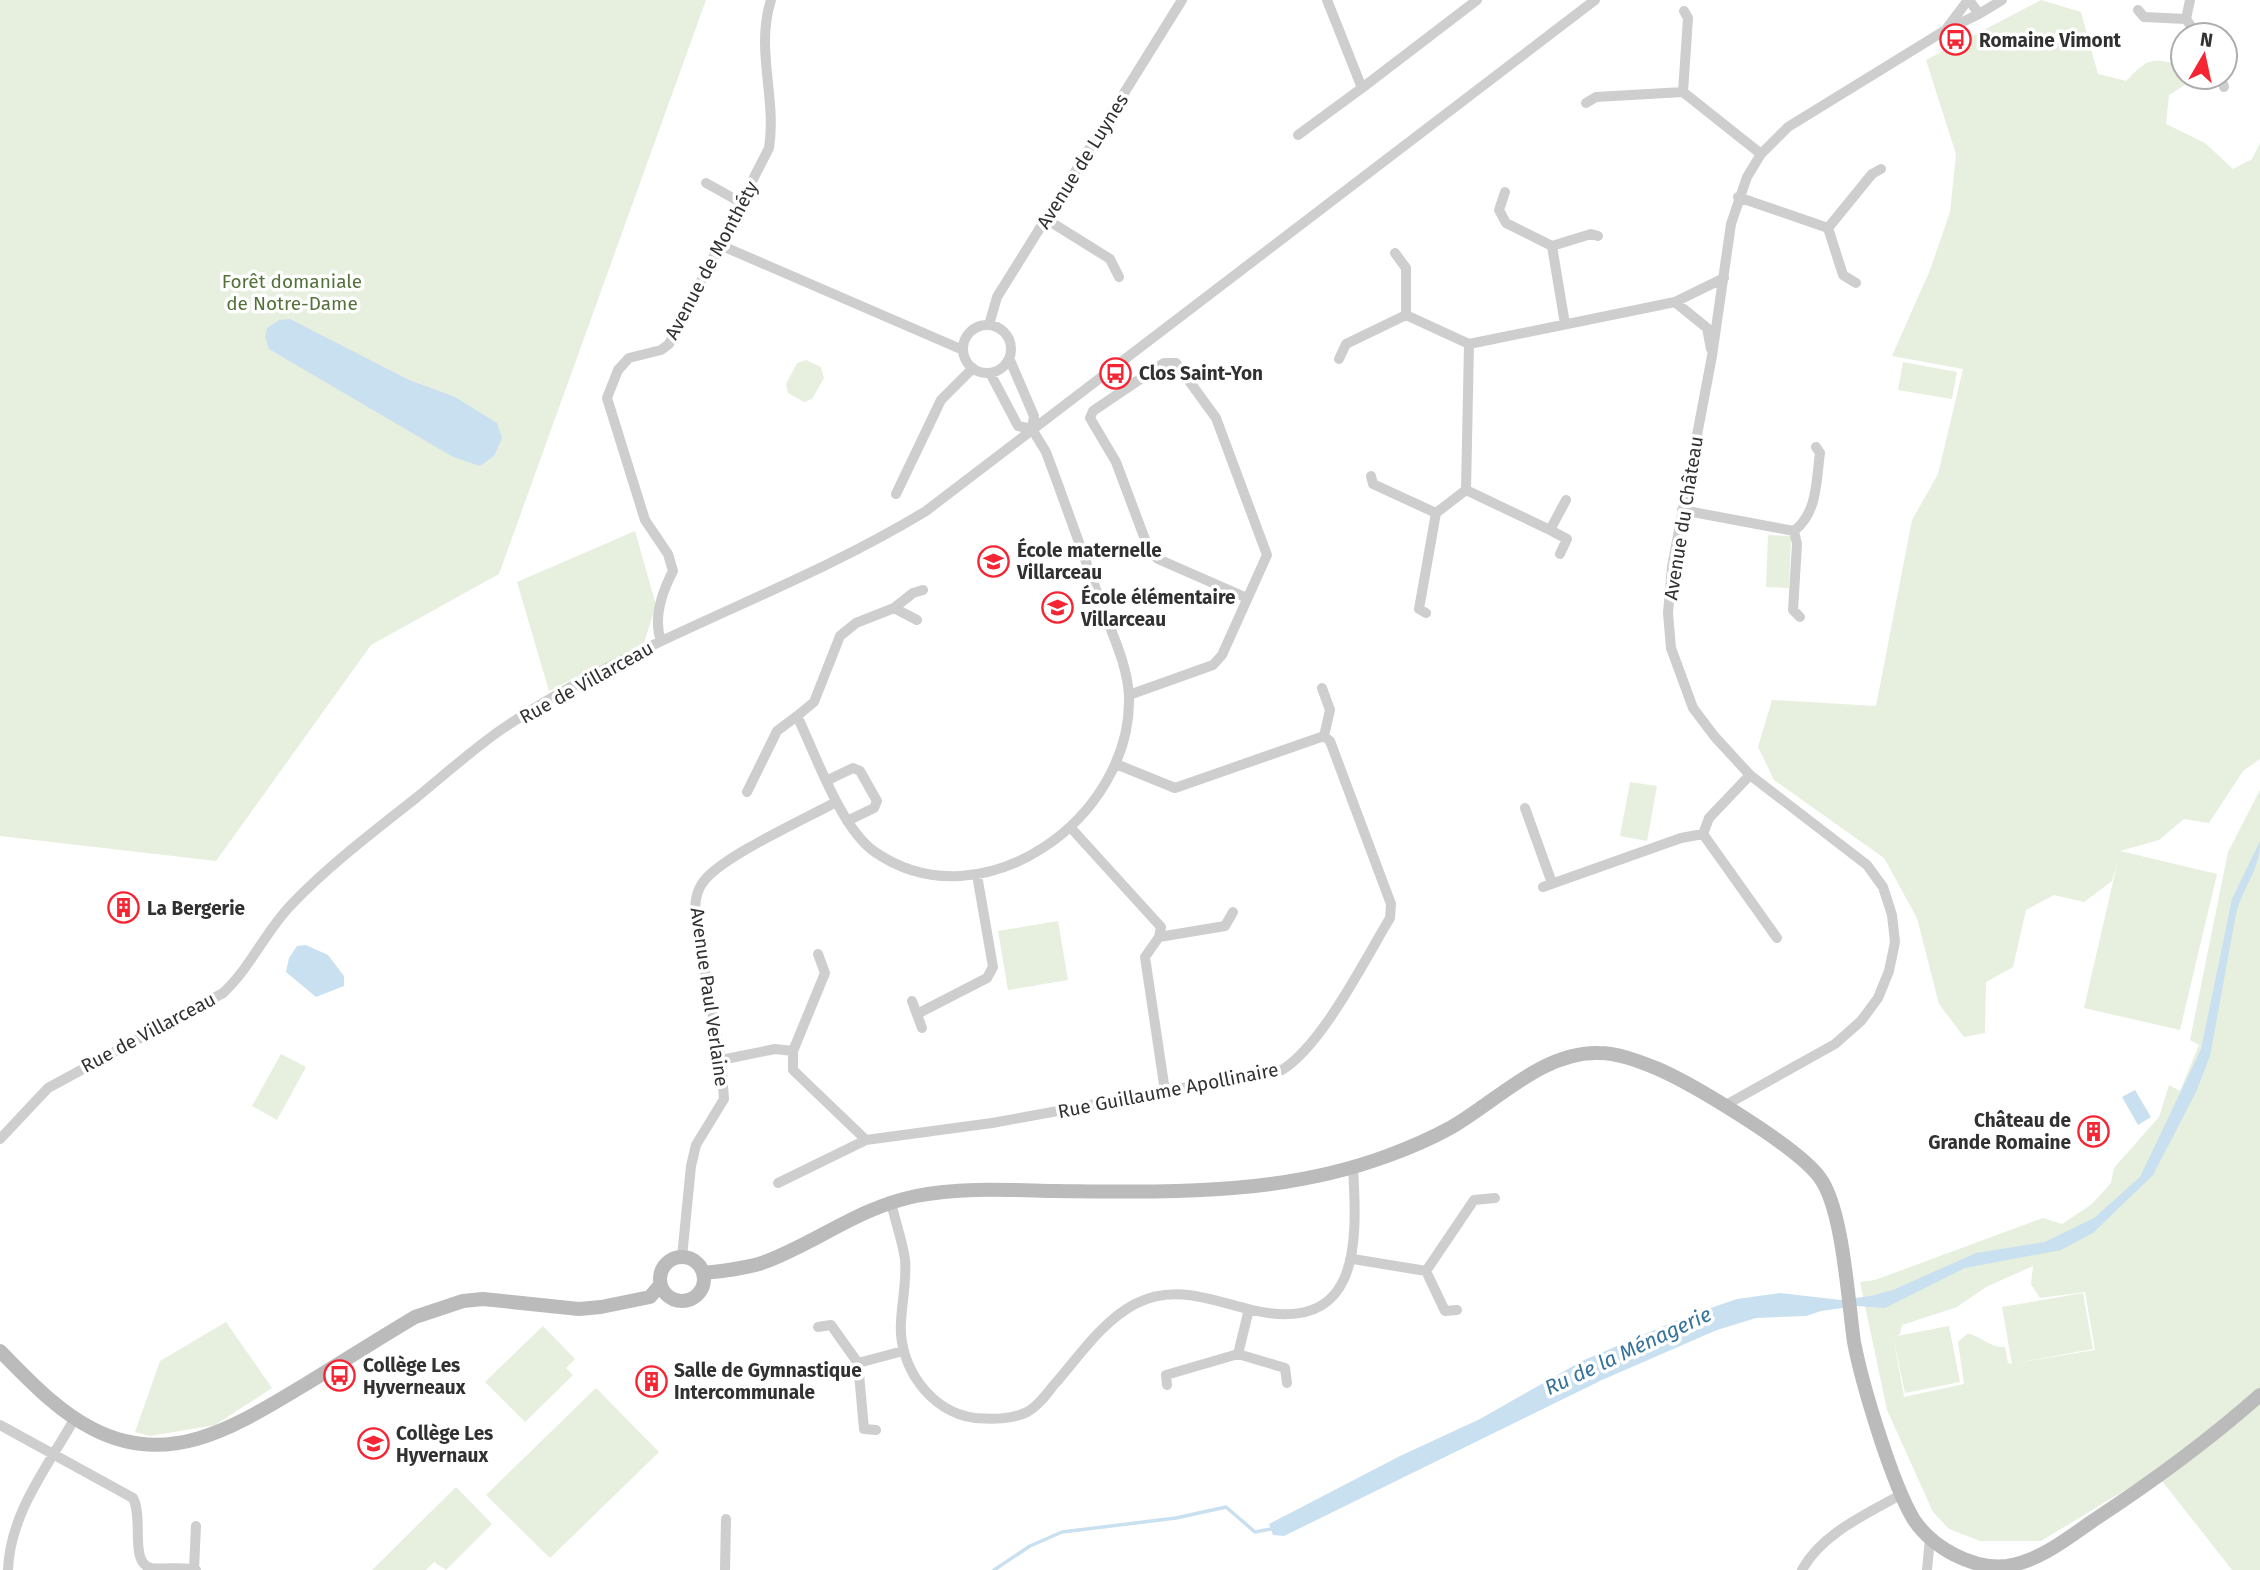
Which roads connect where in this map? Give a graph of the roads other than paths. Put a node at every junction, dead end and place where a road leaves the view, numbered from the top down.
1 (771, 0) edge
2 (1182, 0) edge
3 (1327, 0) edge
4 (1476, 0) edge
5 (1595, 0) edge
6 (1969, 0) edge
7 (2002, 0) edge
8 (2190, 0) edge
9 (2138, 10) dead end
10 (1684, 11) dead end
11 (1979, 14) junction
12 (2186, 19) joint
13 (1944, 31) junction
14 (1362, 88) junction
15 (1683, 92) junction
16 (1586, 103) dead end
17 (1298, 135) dead end
18 (1761, 154) junction
19 (1881, 169) dead end
20 (706, 183) dead end
21 (1505, 192) dead end
22 (1738, 197) junction
23 (742, 203) junction
24 (1046, 219) junction
25 (1828, 228) junction
26 (1598, 236) dead end
27 (720, 245) junction
28 (1552, 246) junction
29 (1395, 253) dead end
30 (1119, 276) dead end
31 (1724, 278) junction
32 (1856, 283) dead end
33 (1675, 302) junction
34 (1406, 315) junction
35 (1564, 324) junction
36 (989, 325) junction
37 (1469, 344) junction
38 (963, 350) junction
39 (1712, 356) junction
40 (1009, 358) junction
41 (1339, 359) dead end
42 (973, 368) junction
43 (990, 373) junction
44 (1032, 429) junction
45 (1816, 447) dead end
46 (1371, 476) dead end
47 (1466, 490) junction
48 (895, 494) dead end
49 (1566, 500) dead end
50 (1682, 510) junction
51 (1436, 513) junction
52 (1550, 530) junction
53 (1794, 531) junction
54 (1560, 554) dead end
55 (923, 590) dead end
56 (1247, 598) junction
57 (894, 607) junction
58 (1426, 613) dead end
59 (1800, 617) dead end
60 (917, 620) dead end
61 (661, 641) junction
62 (1322, 688) dead end
63 (1129, 695) junction
64 (797, 716) junction
65 (1324, 736) junction
66 (1116, 764) junction
67 (1750, 775) junction
68 (828, 780) junction
69 (747, 792) dead end
70 (836, 802) junction
71 (1525, 808) dead end
72 (847, 821) junction
73 (1072, 828) junction
74 (1703, 834) junction
75 (976, 874) junction
76 (1233, 912) dead end
77 (1159, 937) junction
78 (1777, 938) dead end
79 (818, 954) dead end
80 (912, 1001) dead end
81 (916, 1014) junction
82 (922, 1028) dead end
83 (793, 1051) junction
84 (720, 1060) junction
85 (1165, 1091) junction
86 (1724, 1106) junction
87 (0, 1139) edge
88 (866, 1140) junction
89 (1353, 1168) junction
90 (778, 1183) dead end
91 (1495, 1198) dead end
92 (891, 1202) junction
93 (682, 1257) junction
94 (1353, 1259) junction
95 (1426, 1271) junction
96 (703, 1273) junction
97 (660, 1285) junction
98 (1250, 1309) junction
99 (1457, 1310) dead end
100 (818, 1327) dead end
101 (0, 1351) edge
102 (902, 1351) junction
103 (1238, 1354) junction
104 (858, 1363) junction
105 (1287, 1383) dead end
106 (1167, 1385) dead end
107 (2260, 1395) edge
108 (75, 1418) junction
109 (0, 1425) edge
110 (876, 1430) dead end
111 (53, 1454) junction
112 (1902, 1494) junction
113 (726, 1519) dead end
114 (196, 1526) dead end
115 (1930, 1538) junction
116 (195, 1569) edge
117 (2003, 1569) edge
118 (8, 1570) edge
119 (725, 1570) edge
120 (1802, 1570) edge
121 (1927, 1570) edge

1 - 23 street, Avenue de Monthéty
2 - 24 street, Avenue de Luynes
3 - 14 street
4 - 14 street
5 - 44 street, Rue de Villarceau
6 - 11 street
6 - 13 street, Avenue du Château
7 - 11 street, Avenue du Château
8 - 12 street
9 - 12 street
10 - 15 street
11 - 13 street, Avenue du Château
13 - 18 street, Avenue du Château
14 - 17 street
15 - 16 street
15 - 18 street
18 - 22 street, Avenue du Château
19 - 25 street
20 - 23 street
21 - 28 street
22 - 25 street
22 - 31 street, Avenue du Château
23 - 27 street, Avenue de Monthéty
24 - 30 street
24 - 36 street, Avenue de Luynes
25 - 32 street
26 - 28 street
27 - 38 street
27 - 61 street, Avenue de Monthéty
28 - 35 street
29 - 34 street
31 - 33 street
31 - 39 street, Avenue du Château
33 - 35 street
33 - 39 street
34 - 37 street
34 - 41 street
35 - 37 street
36 - 38 street
36 - 40 street
37 - 47 street
38 - 42 street
39 - 50 street, Avenue du Château
40 - 43 street
40 - 44 street
42 - 43 street
42 - 48 street
43 - 44 street
44 - 61 street, Rue de Villarceau
44 - 63 street
45 - 53 street
46 - 51 street
47 - 51 street
47 - 52 street
49 - 52 street
50 - 53 street
50 - 67 street, Avenue du Château
51 - 58 street
52 - 54 street
53 - 59 street
55 - 57 street
56 - 56 street
56 - 63 street
57 - 60 street
57 - 64 street
61 - 87 street, Rue de Villarceau
62 - 65 street
63 - 66 street
64 - 68 street
64 - 69 street
65 - 66 street
65 - 85 street, Rue Guillaume Apollinaire
66 - 73 street
67 - 74 street
67 - 86 street, Avenue du Château
68 - 70 street
68 - 72 street
70 - 72 street
70 - 84 street, Avenue Paul Verlaine
71 - 74 street
72 - 75 street
73 - 75 street
73 - 77 street
74 - 78 street
75 - 81 street
76 - 77 street
77 - 85 street
79 - 83 street
80 - 81 street
81 - 82 street
83 - 84 street
83 - 88 street
84 - 93 street, Avenue Paul Verlaine
85 - 88 street, Rue Guillaume Apollinaire
86 - 89 street
86 - 112 street
88 - 90 street, Rue Guillaume Apollinaire
89 - 92 street
89 - 94 street
91 - 95 street
92 - 96 street
92 - 102 street
93 - 96 street
93 - 97 street
94 - 95 street
94 - 98 street
95 - 99 street
96 - 97 street
97 - 108 street
98 - 102 street
98 - 103 street
100 - 104 street
101 - 108 street
102 - 104 street
103 - 105 street
103 - 106 street
104 - 110 street
107 - 117 street
108 - 111 street
109 - 111 street
111 - 116 street
111 - 118 street
112 - 115 street
112 - 120 street
113 - 119 street
114 - 116 street
115 - 117 street
115 - 121 street

